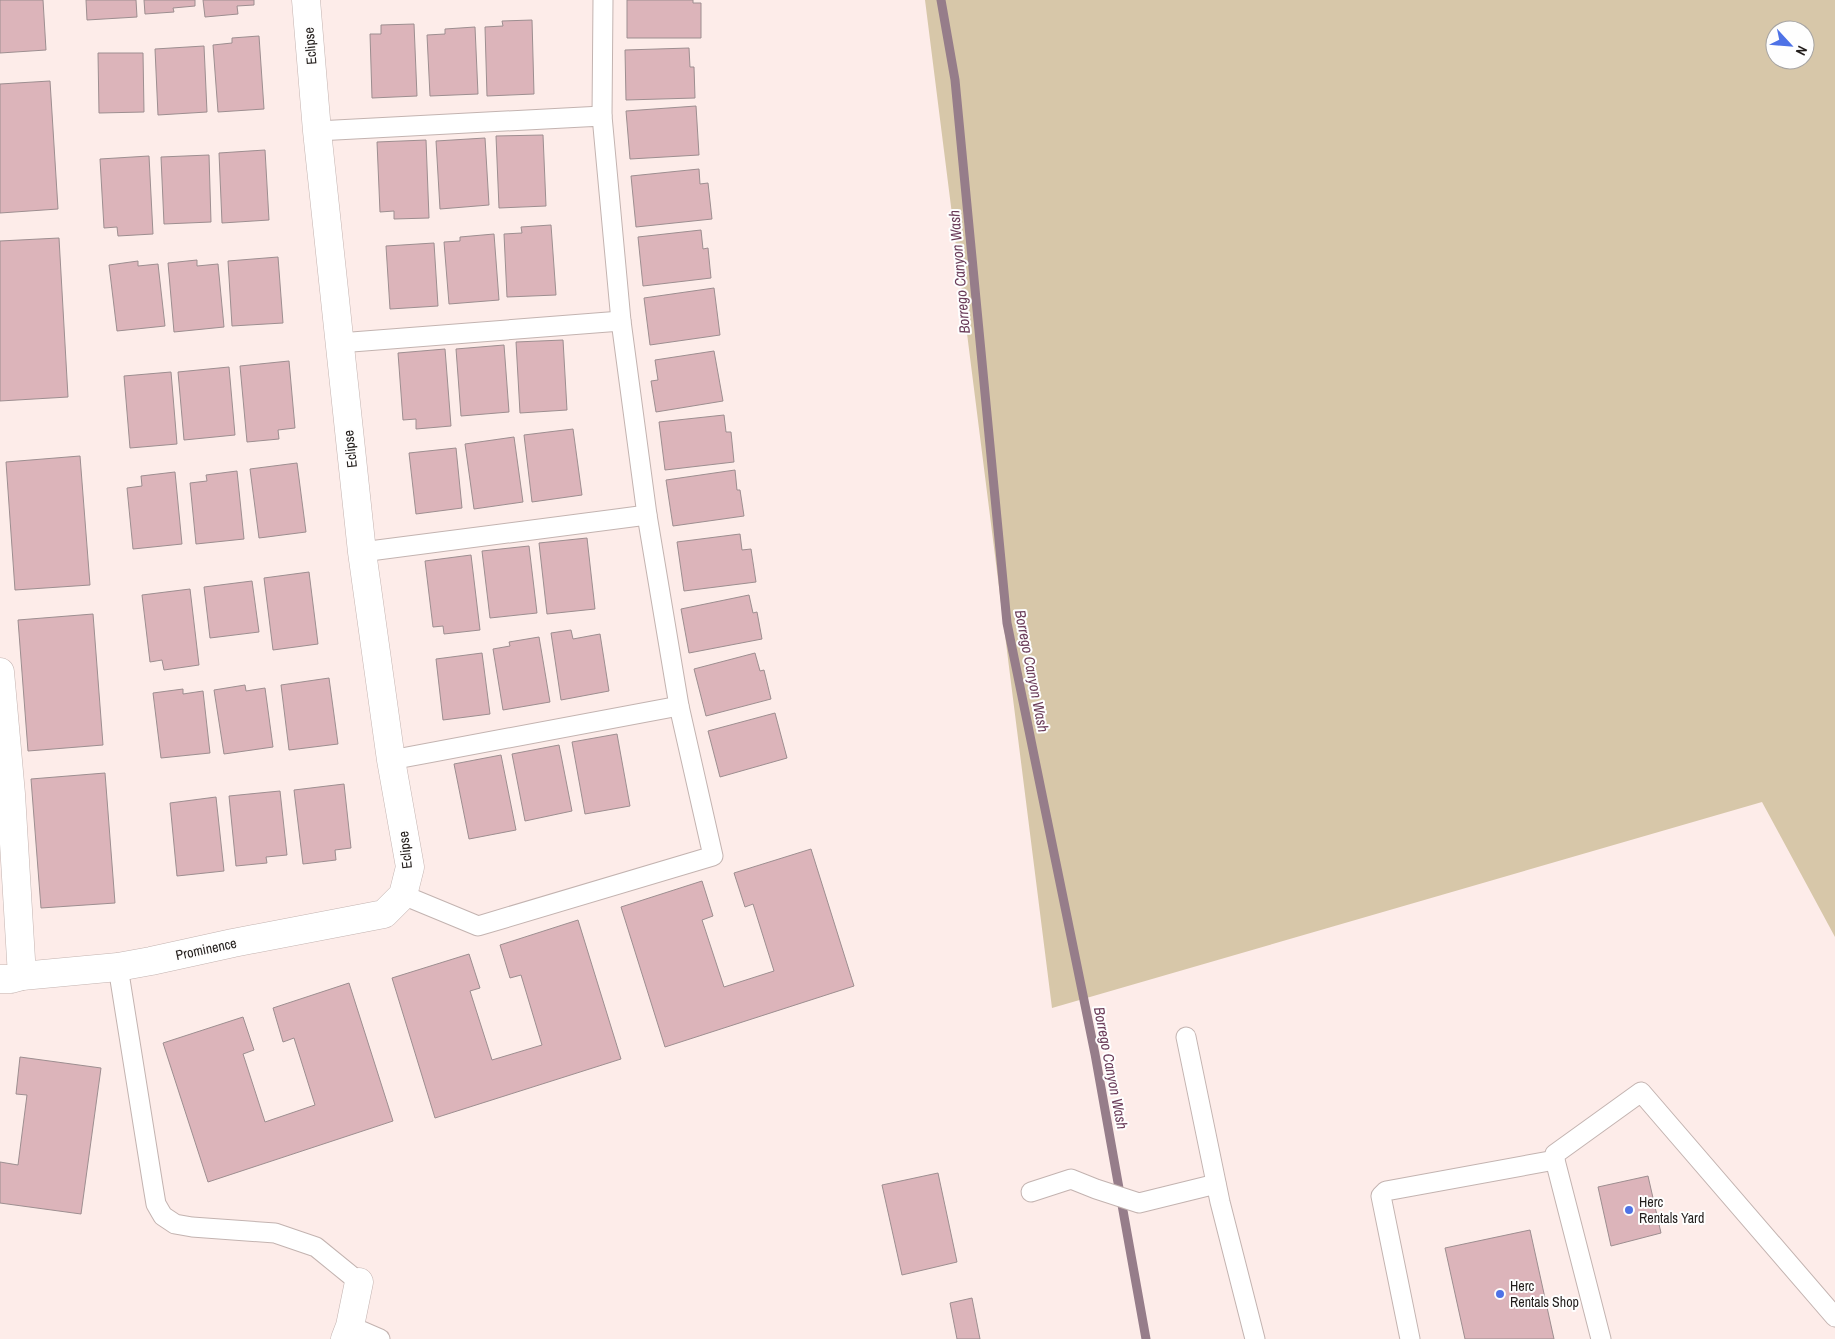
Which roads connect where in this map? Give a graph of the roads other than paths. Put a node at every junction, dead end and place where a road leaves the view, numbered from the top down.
1 (306, 0) edge
2 (603, 0) edge
3 (602, 116) junction
4 (317, 131) junction
5 (620, 321) junction
6 (339, 342) junction
7 (647, 515) junction
8 (362, 552) junction
9 (0, 672) edge
10 (679, 706) junction
11 (390, 760) junction
12 (5, 794) edge
13 (403, 895) junction
14 (118, 967) junction
15 (11, 978) edge
16 (1186, 1037) dead end
17 (1554, 1160) junction
18 (1216, 1184) junction
19 (1031, 1192) dead end
20 (359, 1282) joint
21 (1835, 1317) edge
22 (347, 1332) edge
23 (380, 1339) edge
24 (1255, 1339) edge
25 (1410, 1339) edge
26 (1601, 1339) edge

1 - 4 street, Eclipse
2 - 3 lane
3 - 4 lane
3 - 5 lane
4 - 6 street, Eclipse
5 - 6 lane
5 - 7 lane
6 - 8 street, Eclipse
7 - 8 lane
7 - 10 lane
8 - 11 street, Eclipse
9 - 12 street
10 - 11 lane
10 - 13 lane
11 - 13 street, Eclipse
12 - 15 street
13 - 14 street, Prominence
14 - 15 street, Prominence
14 - 20 lane
16 - 18 lane
17 - 21 lane
17 - 25 lane
17 - 26 lane
18 - 19 lane
18 - 24 lane
20 - 22 street
22 - 23 lane

